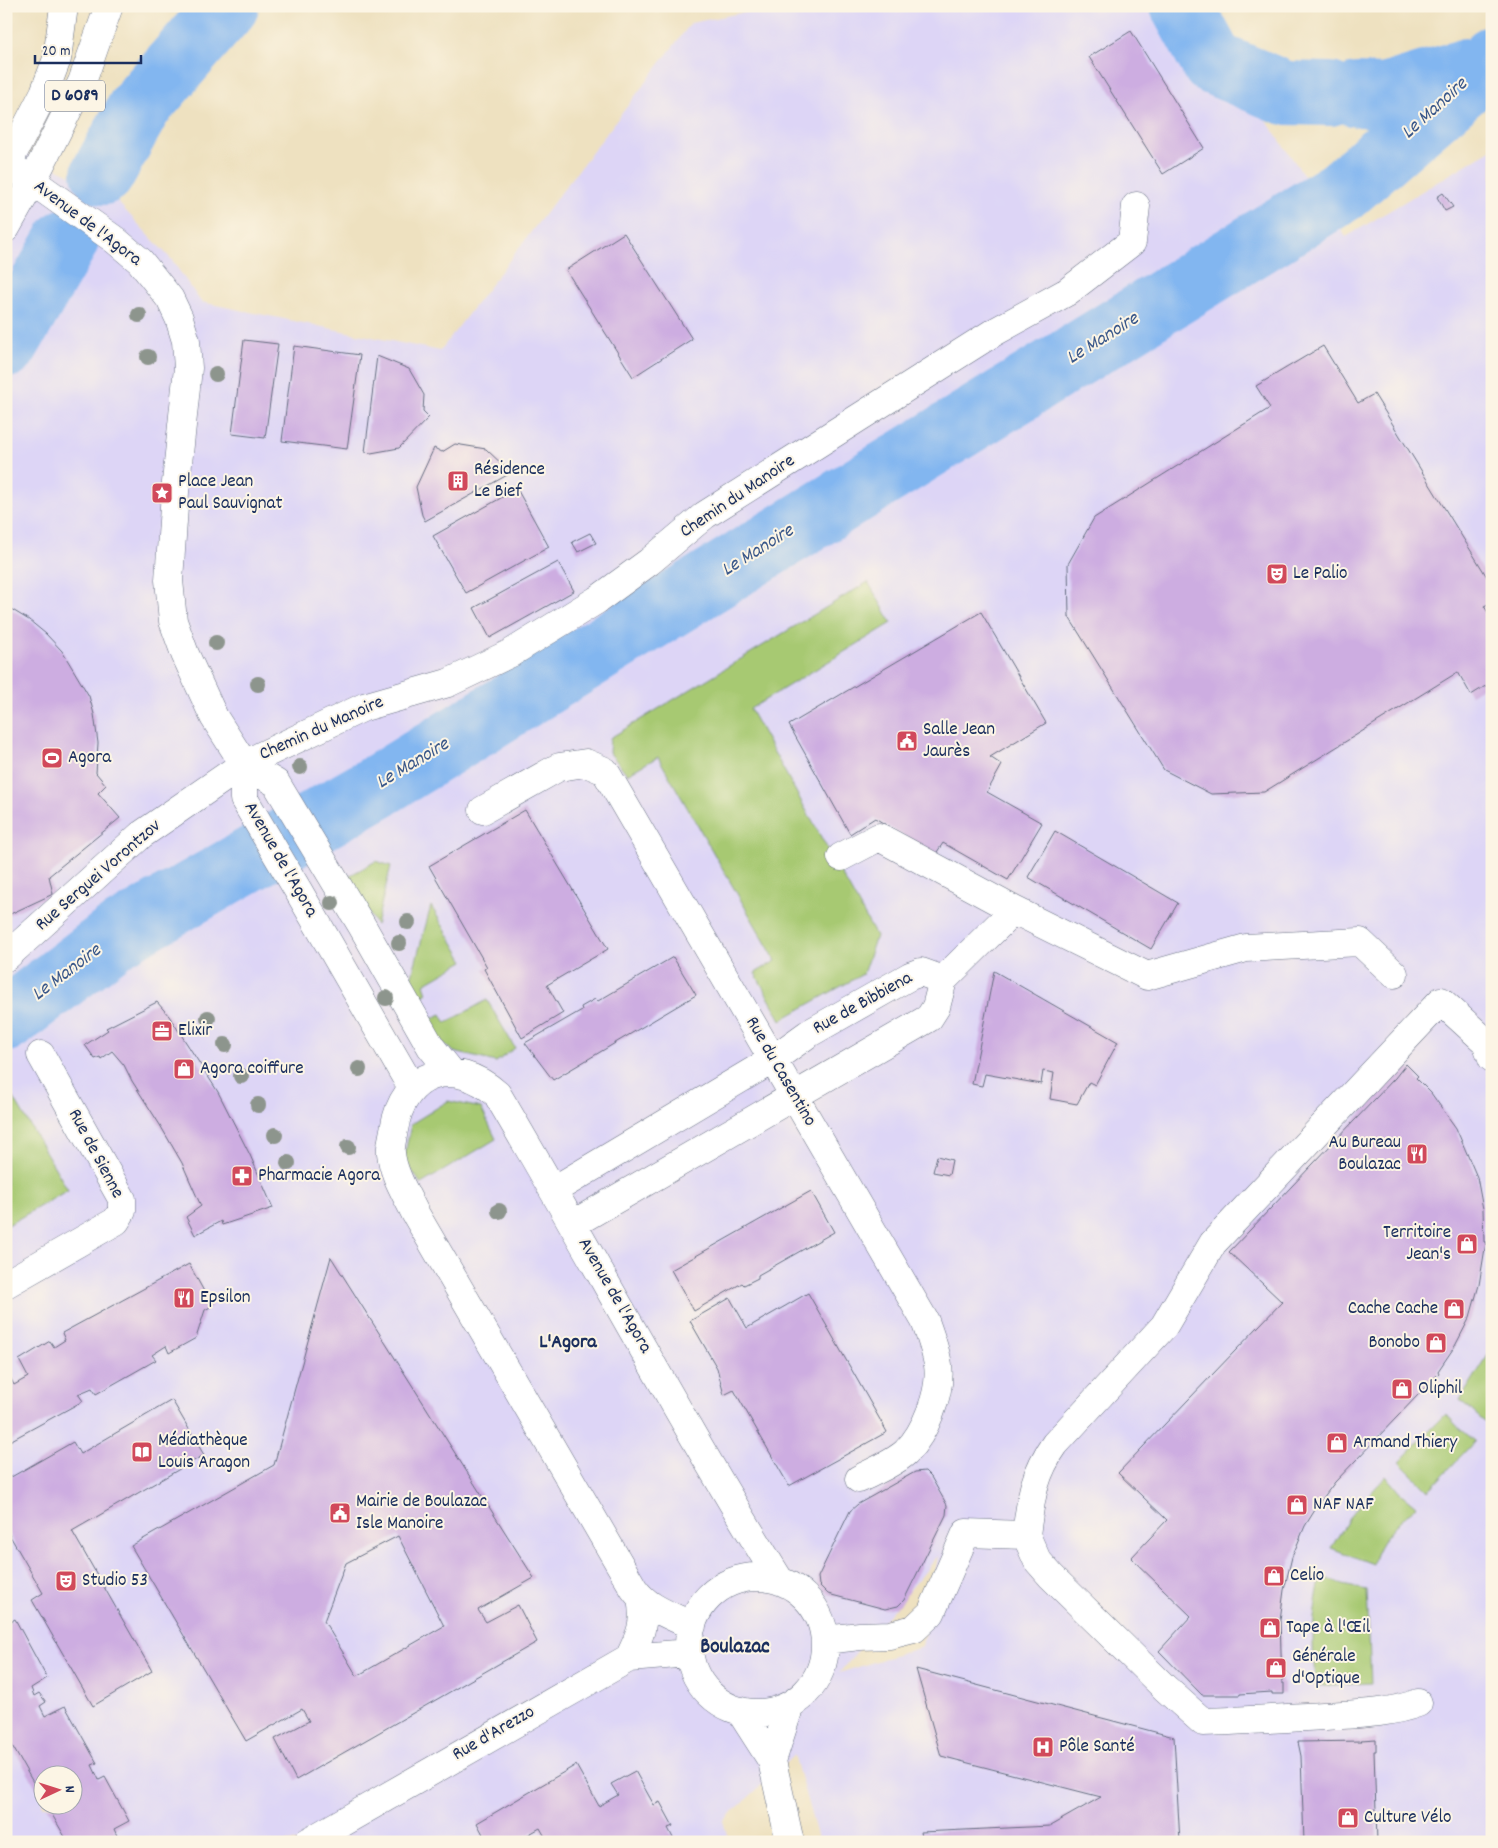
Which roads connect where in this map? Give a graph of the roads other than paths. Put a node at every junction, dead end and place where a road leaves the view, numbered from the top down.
1 (64, 6) edge
2 (109, 6) edge
3 (7, 166) edge
4 (32, 182) junction
5 (1136, 206) dead end
6 (6, 228) edge
7 (244, 764) junction
8 (483, 810) dead end
9 (841, 857) dead end
10 (1014, 910) junction
11 (6, 957) edge
12 (1394, 974) dead end
13 (943, 980) junction
14 (41, 1055) dead end
15 (1492, 1058) edge
16 (772, 1060) junction
17 (451, 1072) junction
18 (412, 1088) junction
19 (794, 1097) junction
20 (554, 1190) junction
21 (573, 1224) junction
22 (6, 1284) edge
23 (859, 1479) dead end
24 (1026, 1535) junction
25 (780, 1581) junction
26 (640, 1599) junction
27 (692, 1626) junction
28 (825, 1640) junction
29 (689, 1653) junction
30 (629, 1658) junction
31 (1418, 1703) dead end
32 (790, 1705) junction
33 (740, 1711) junction
34 (772, 1761) junction
35 (308, 1842) edge
36 (790, 1842) edge

1 - 3 street, D 6089
2 - 4 street, D 6089
3 - 4 street, Avenue de l'Agora
4 - 6 street, D 6089
4 - 7 street, Avenue de l'Agora
5 - 7 street, Chemin du Manoire
7 - 11 street, Rue Serguei Vorontzov
7 - 17 street
7 - 18 street, Avenue de l'Agora
8 - 16 street, Rue du Casentino
9 - 10 street
10 - 12 street
10 - 13 street
13 - 16 street, Rue de Bibbiena
13 - 19 street, Rue de Bibbiena
14 - 22 street, Rue de Sienne
15 - 24 street
16 - 19 street, Rue du Casentino
16 - 20 street, Rue de Bibbiena
17 - 18 street
17 - 20 street, Avenue de l'Agora
18 - 26 street
19 - 21 street, Rue de Bibbiena
19 - 23 street, Rue du Casentino
20 - 21 street, Avenue de l'Agora
21 - 25 street, Avenue de l'Agora
24 - 28 street
24 - 31 street
25 - 27 street
25 - 28 street
26 - 27 street
26 - 30 street
27 - 29 street
28 - 32 street
29 - 30 street, Rue d'Arezzo
29 - 33 street
30 - 35 street, Rue d'Arezzo
32 - 33 street
32 - 34 street
33 - 34 street
34 - 36 street

